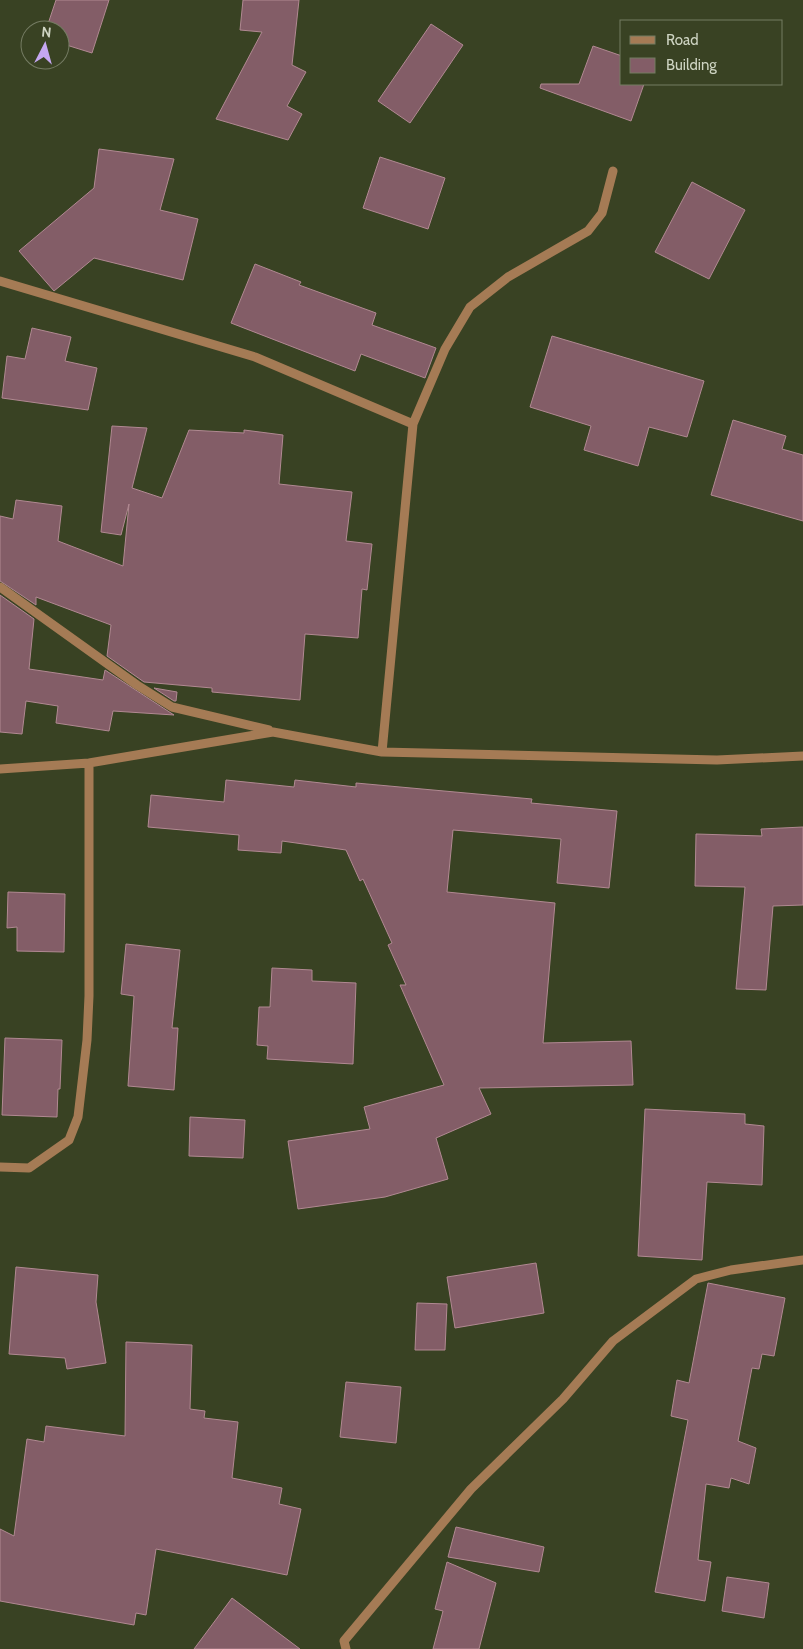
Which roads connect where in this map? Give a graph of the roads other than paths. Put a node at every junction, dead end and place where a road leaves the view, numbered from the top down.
1 (613, 171) dead end
2 (0, 281) edge
3 (414, 424) junction
4 (0, 586) edge
5 (273, 732) junction
6 (382, 752) junction
7 (803, 756) edge
8 (89, 763) junction
9 (0, 769) edge
10 (0, 1167) edge
11 (803, 1260) edge
12 (345, 1645) edge
13 (337, 1649) edge

1 - 3 street
2 - 3 street
3 - 6 street
4 - 5 street
5 - 6 street
5 - 8 street
6 - 7 street
8 - 9 street
8 - 10 street
11 - 12 street
12 - 13 street

